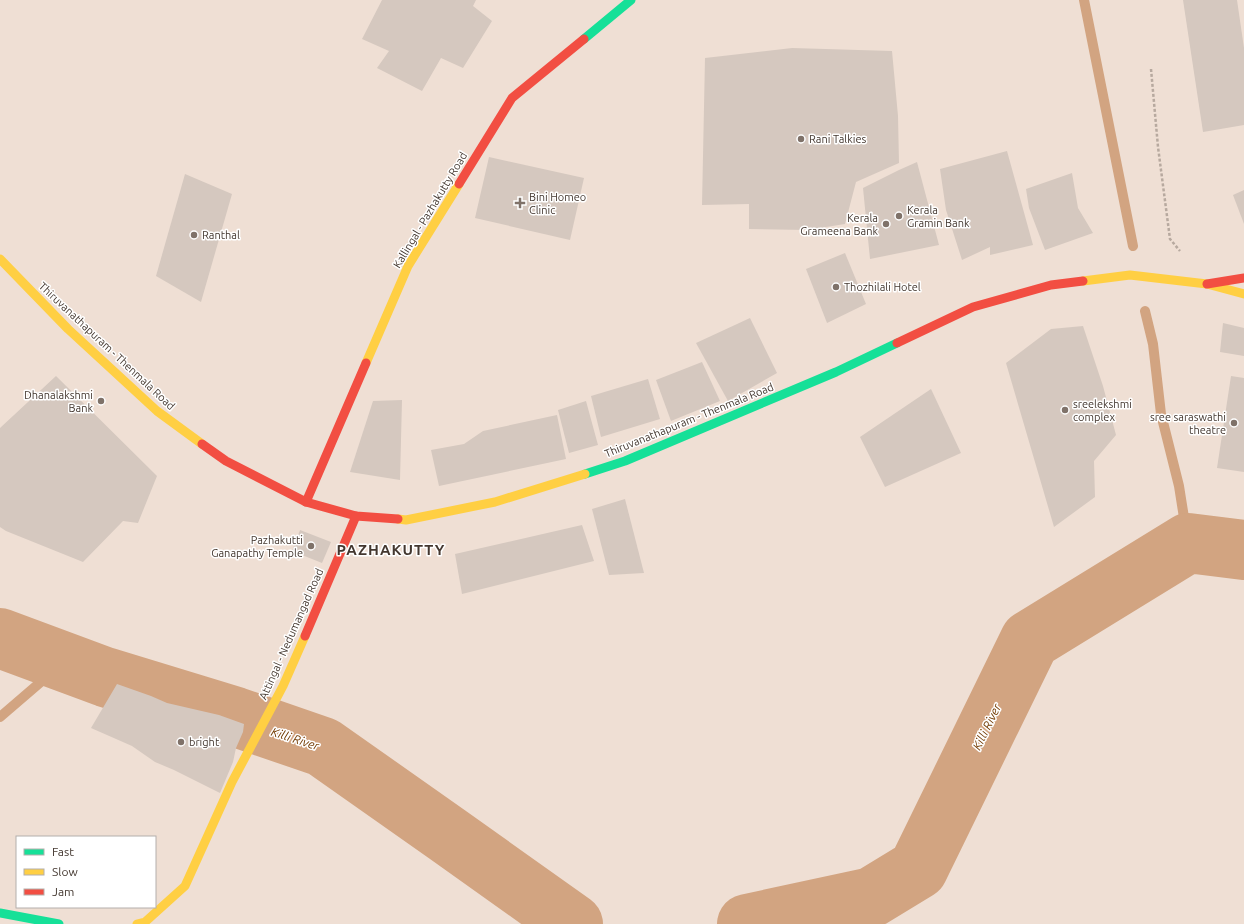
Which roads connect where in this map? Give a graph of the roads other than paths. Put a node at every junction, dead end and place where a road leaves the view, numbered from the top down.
1 (631, 0) edge
2 (0, 259) edge
3 (1244, 278) edge
4 (1207, 284) junction
5 (1244, 294) edge
6 (306, 502) junction
7 (356, 516) junction
8 (0, 913) edge
9 (59, 924) edge
10 (137, 924) edge

1 - 6 main road, Kallingal - Pazhakutty Road
2 - 6 main road, Thiruvanathapuram - Thenmala Road
3 - 4 main road
4 - 5 main road, Thiruvanathapuram - Thenmala Road
4 - 7 main road, Thiruvanathapuram - Thenmala Road
6 - 7 main road, Thiruvanathapuram - Thenmala Road
7 - 10 main road, Attingal - Nedumangad Road
8 - 9 main road

